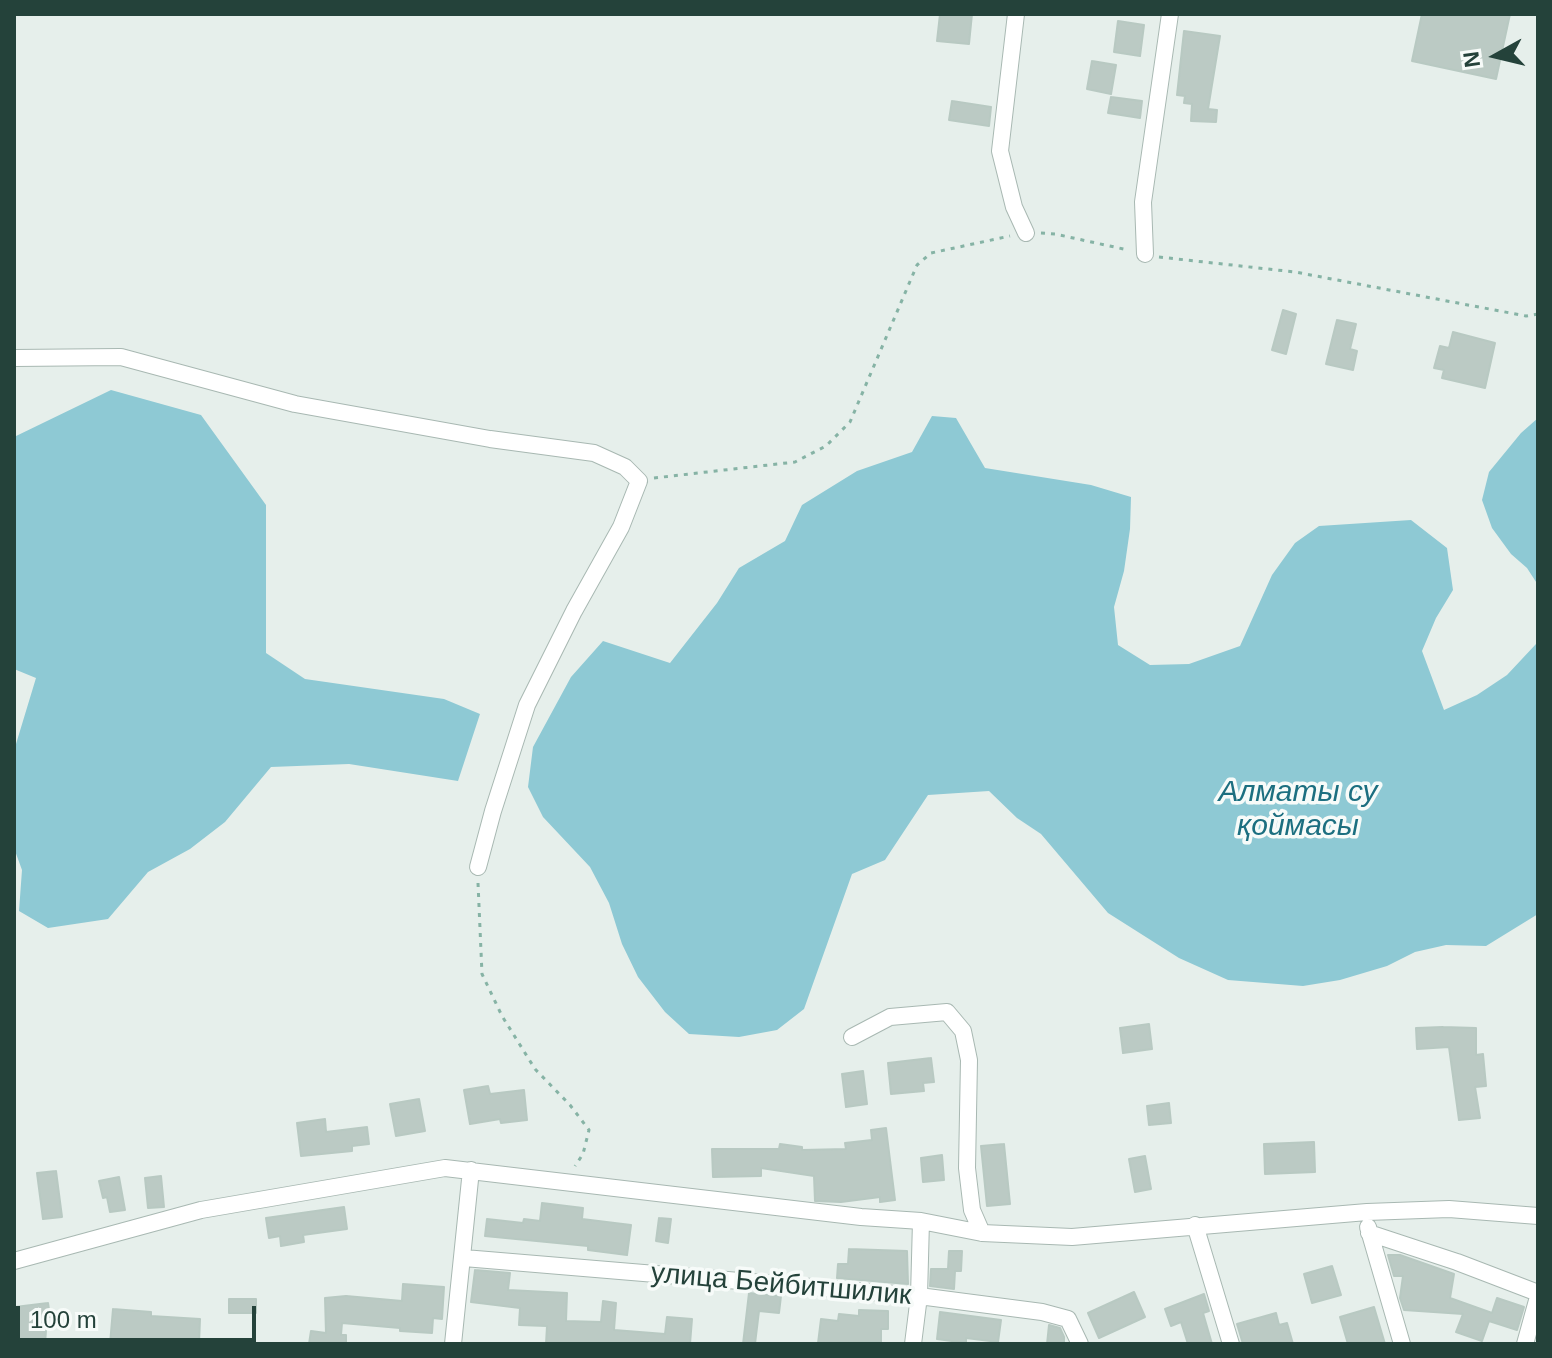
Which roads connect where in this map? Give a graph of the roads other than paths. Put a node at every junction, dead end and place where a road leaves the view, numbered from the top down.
1 (1016, 14) edge
2 (1170, 14) edge
3 (1026, 233) road end
4 (1145, 254) road end
5 (14, 358) edge
6 (478, 867) road end
7 (852, 1037) dead end
8 (471, 1170) junction
9 (1367, 1212) junction
10 (1538, 1216) edge
11 (921, 1221) junction
12 (1195, 1225) junction
13 (982, 1233) junction
14 (1369, 1233) junction
15 (464, 1258) junction
16 (14, 1261) edge
17 (1538, 1295) edge
18 (919, 1296) junction
19 (453, 1344) edge
20 (913, 1344) edge
21 (1080, 1344) edge
22 (1231, 1344) edge
23 (1402, 1344) edge
24 (1525, 1344) edge

1 - 3 street
2 - 4 street
5 - 6 street
7 - 13 street
8 - 11 street
8 - 15 street
8 - 16 street
9 - 10 street
9 - 12 street
9 - 14 street
11 - 13 street
11 - 18 street
12 - 13 street
12 - 22 street
14 - 17 street
14 - 23 street
15 - 18 street, улица Бейбитшилик
15 - 19 street
17 - 24 street
18 - 20 street
18 - 21 street, улица Бейбитшилик

